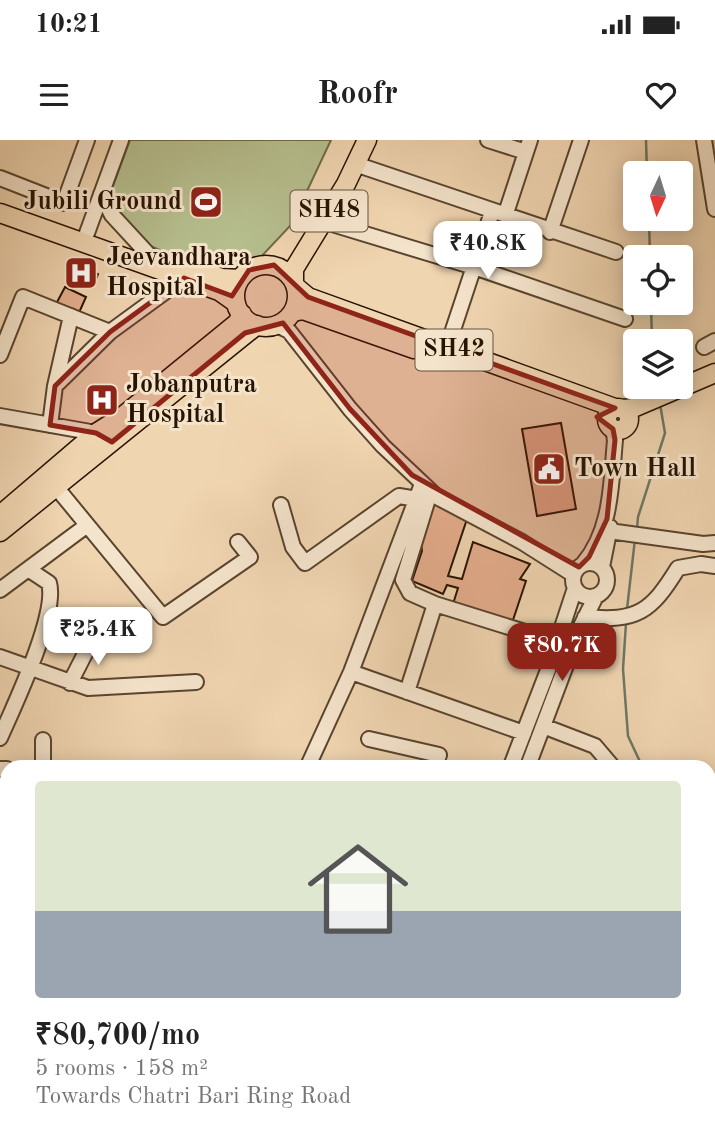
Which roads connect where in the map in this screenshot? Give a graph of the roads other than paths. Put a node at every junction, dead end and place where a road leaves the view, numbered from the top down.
1 (87, 140) edge
2 (121, 140) edge
3 (356, 140) edge
4 (367, 140) edge
5 (488, 140) edge
6 (581, 140) edge
7 (704, 140) edge
8 (528, 146) edge
9 (362, 166) dead end
10 (0, 178) edge
11 (101, 194) junction
12 (0, 203) edge
13 (715, 209) edge
14 (0, 213) edge
15 (499, 214) junction
16 (318, 219) junction
17 (550, 232) junction
18 (87, 233) junction
19 (616, 252) dead end
20 (148, 254) junction
21 (274, 265) junction
22 (474, 267) junction
23 (184, 278) junction
24 (240, 279) junction
25 (295, 284) junction
26 (239, 309) junction
27 (71, 316) junction
28 (625, 319) dead end
29 (287, 321) junction
30 (257, 325) junction
31 (110, 332) junction
32 (450, 339) dead end
33 (0, 355) edge
34 (715, 373) edge
35 (715, 385) edge
36 (55, 386) junction
37 (693, 387) edge
38 (693, 391) edge
39 (669, 399) edge
40 (1, 417) edge
41 (622, 418) junction
42 (50, 425) junction
43 (94, 440) junction
44 (56, 487) junction
45 (417, 488) junction
46 (281, 505) dead end
47 (0, 515) edge
48 (86, 526) junction
49 (609, 531) junction
50 (0, 532) edge
51 (238, 542) dead end
52 (715, 543) edge
53 (715, 566) edge
54 (602, 568) junction
55 (28, 569) junction
56 (577, 573) junction
57 (0, 590) edge
58 (596, 596) junction
59 (435, 604) junction
60 (585, 617) junction
61 (94, 636) dead end
62 (557, 642) junction
63 (0, 657) edge
64 (31, 668) junction
65 (351, 672) junction
66 (196, 682) dead end
67 (70, 683) junction
68 (407, 692) junction
69 (543, 726) junction
70 (524, 733) junction
71 (0, 738) edge
72 (369, 738) dead end
73 (43, 740) dead end
74 (43, 760) edge
75 (310, 760) edge
76 (437, 760) edge
77 (513, 760) edge
78 (530, 760) edge
79 (607, 760) edge

1 - 10 street
2 - 11 street
3 - 16 main road, SH48
4 - 16 main road, SH48
5 - 8 street
6 - 17 street
7 - 13 street
8 - 15 street
9 - 15 street
11 - 18 street
11 - 20 street
12 - 18 main road
14 - 23 main road
15 - 17 street
15 - 22 street
16 - 21 main road, SH48
16 - 22 street
16 - 25 main road, SH48
17 - 19 street
18 - 20 main road
20 - 24 main road
21 - 24 main road
21 - 25 main road
22 - 28 street
22 - 32 street
23 - 26 main road
23 - 31 street
24 - 26 main road
25 - 29 main road
25 - 41 main road, SH42
26 - 30 main road
26 - 43 main road
27 - 31 street
27 - 33 street
27 - 36 street
29 - 30 main road
29 - 41 main road, SH42
29 - 45 street
30 - 43 main road
31 - 36 street
34 - 37 main road
35 - 38 main road
36 - 42 street
39 - 41 main road
40 - 42 street
41 - 49 street
41 - 56 street
42 - 43 street
43 - 44 main road
43 - 47 main road
44 - 48 street
44 - 50 main road
45 - 46 street
45 - 56 street
45 - 59 street
45 - 65 street
48 - 51 street
48 - 55 street
49 - 52 street
49 - 54 street
53 - 60 street
54 - 56 street
54 - 58 street
55 - 57 street
55 - 64 street
56 - 58 street
56 - 62 street
58 - 60 street
59 - 62 street
59 - 68 street
60 - 69 street
61 - 67 street
62 - 70 street
63 - 64 street
64 - 67 street
64 - 71 street
65 - 68 street
65 - 75 street
66 - 67 street
68 - 70 street
69 - 78 street
69 - 79 street
70 - 77 street
72 - 76 street
73 - 74 street

